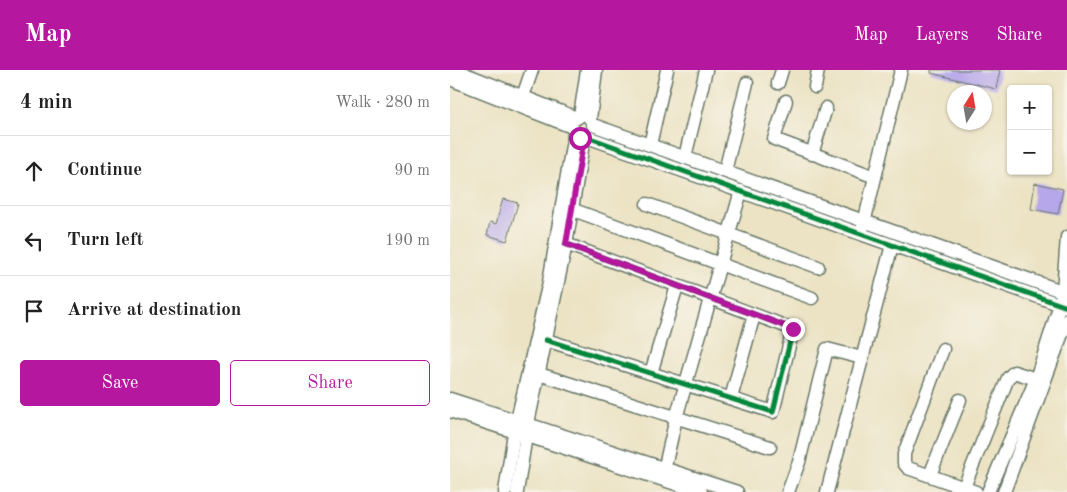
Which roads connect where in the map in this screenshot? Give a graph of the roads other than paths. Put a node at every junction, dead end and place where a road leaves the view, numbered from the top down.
1 (455, 70) edge
2 (532, 70) edge
3 (587, 70) edge
4 (596, 70) edge
5 (668, 70) edge
6 (706, 70) edge
7 (782, 70) edge
8 (818, 70) edge
9 (901, 70) edge
10 (488, 76) edge
11 (450, 79) edge
12 (747, 83) dead end
13 (778, 83) dead end
14 (815, 87) dead end
15 (523, 96) junction
16 (786, 101) dead end
17 (826, 108) dead end
18 (582, 127) junction
19 (650, 145) junction
20 (812, 154) junction
21 (685, 157) junction
22 (725, 171) junction
23 (875, 177) junction
24 (740, 191) junction
25 (647, 204) dead end
26 (571, 209) junction
27 (864, 221) junction
28 (728, 234) junction
29 (861, 234) junction
30 (1067, 237) edge
31 (566, 244) junction
32 (892, 245) junction
33 (719, 265) junction
34 (818, 267) dead end
35 (677, 286) junction
36 (1065, 292) edge
37 (812, 298) dead end
38 (710, 299) junction
39 (1063, 306) edge
40 (754, 315) junction
41 (1067, 320) edge
42 (546, 340) junction
43 (943, 348) dead end
44 (862, 358) junction
45 (650, 373) junction
46 (540, 374) junction
47 (1036, 379) junction
48 (686, 383) junction
49 (732, 398) junction
50 (450, 399) edge
51 (960, 400) dead end
52 (450, 411) edge
53 (676, 418) junction
54 (521, 428) junction
55 (770, 447) dead end
56 (663, 474) junction
57 (930, 475) junction
58 (964, 487) junction
59 (505, 492) edge
60 (517, 492) edge
61 (701, 492) edge
62 (737, 492) edge
63 (788, 492) edge
64 (827, 492) edge
65 (976, 492) edge
66 (988, 492) edge
67 (1004, 492) edge

1 - 10 street
2 - 15 street
3 - 18 street
4 - 18 street
5 - 19 street
6 - 21 street
7 - 13 street
8 - 14 street
9 - 23 street
10 - 15 street
11 - 18 street
12 - 22 street
15 - 18 street
16 - 20 street
17 - 20 street
18 - 19 street
18 - 24 street
18 - 26 street
18 - 54 street
19 - 21 street
20 - 23 street
21 - 22 street
22 - 27 street
23 - 27 street
24 - 28 street
24 - 29 street
25 - 28 street
26 - 31 street
26 - 33 street
27 - 29 street
27 - 36 street
28 - 33 street
28 - 34 street
29 - 32 street
30 - 36 street
31 - 35 street
31 - 42 street
32 - 39 street
32 - 44 street
33 - 37 street
33 - 38 street
35 - 38 street
35 - 45 street
36 - 39 street
38 - 40 street
38 - 48 street
39 - 47 street
40 - 49 street
40 - 49 street
41 - 67 street
42 - 45 street
42 - 46 street
43 - 57 street
44 - 63 street
44 - 64 street
45 - 48 street
46 - 53 street
46 - 54 street
47 - 58 street
47 - 66 street
48 - 49 street
48 - 53 street
50 - 54 street
51 - 57 street
52 - 54 street
53 - 55 street
53 - 56 street
54 - 56 street
54 - 59 street
54 - 60 street
56 - 61 street
56 - 62 street
57 - 58 street
58 - 65 street

